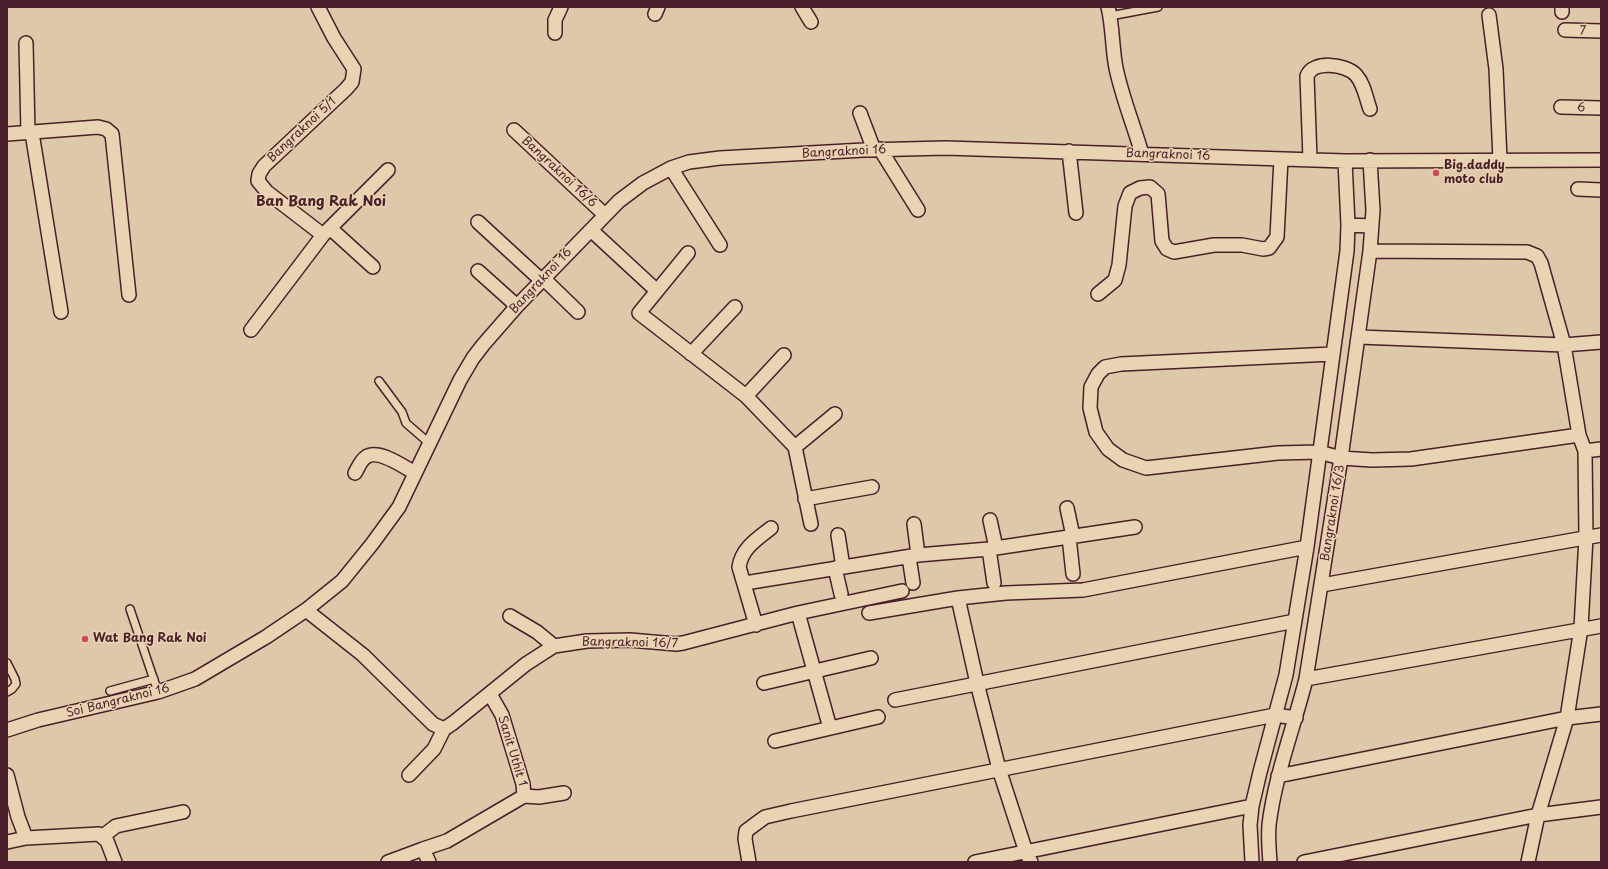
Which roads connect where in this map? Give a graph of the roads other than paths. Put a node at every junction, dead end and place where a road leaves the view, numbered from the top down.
1 (318, 7) edge
2 (561, 7) edge
3 (802, 7) edge
4 (1158, 7) edge
5 (1109, 12) edge
6 (1488, 15) dead end
7 (811, 22) dead end
8 (1565, 30) dead end
9 (1601, 31) edge
10 (555, 33) dead end
11 (26, 43) dead end
12 (1561, 107) dead end
13 (1601, 108) edge
14 (1370, 109) dead end
15 (860, 113) dead end
16 (514, 130) dead end
17 (30, 133) junction
18 (7, 134) edge
19 (877, 150) junction
20 (1069, 151) junction
21 (1142, 154) junction
22 (1280, 159) junction
23 (1310, 159) junction
24 (1370, 160) junction
25 (1500, 160) junction
26 (1601, 160) edge
27 (1345, 161) junction
28 (671, 168) junction
29 (388, 170) dead end
30 (1578, 189) dead end
31 (1601, 190) edge
32 (918, 210) dead end
33 (1076, 213) dead end
34 (605, 215) junction
35 (478, 222) dead end
36 (1348, 225) junction
37 (1371, 226) junction
38 (591, 230) junction
39 (327, 232) junction
40 (720, 245) dead end
41 (1370, 251) junction
42 (688, 253) dead end
43 (372, 267) dead end
44 (478, 271) dead end
45 (542, 279) junction
46 (657, 291) junction
47 (1098, 294) dead end
48 (129, 295) dead end
49 (517, 306) junction
50 (735, 307) dead end
51 (61, 312) dead end
52 (578, 312) dead end
53 (251, 330) dead end
54 (1359, 337) junction
55 (1601, 342) edge
56 (1564, 344) junction
57 (691, 354) junction
58 (1332, 354) junction
59 (784, 355) dead end
60 (379, 380) dead end
61 (746, 396) junction
62 (835, 414) dead end
63 (1580, 435) junction
64 (429, 443) junction
65 (795, 447) junction
66 (1601, 449) edge
67 (1585, 451) junction
68 (1319, 452) junction
69 (1341, 458) junction
70 (355, 472) dead end
71 (415, 473) junction
72 (872, 487) dead end
73 (805, 499) junction
74 (1067, 508) dead end
75 (990, 520) dead end
76 (810, 524) dead end
77 (914, 524) dead end
78 (1135, 527) dead end
79 (771, 528) dead end
80 (838, 535) dead end
81 (1601, 535) edge
82 (1071, 537) junction
83 (1586, 537) junction
84 (1307, 547) junction
85 (992, 549) junction
86 (913, 556) junction
87 (839, 567) junction
88 (1073, 574) dead end
89 (745, 583) junction
90 (913, 583) dead end
91 (994, 583) dead end
92 (1322, 585) junction
93 (902, 591) dead end
94 (841, 594) dead end
95 (958, 598) junction
96 (130, 609) dead end
97 (306, 610) junction
98 (798, 613) junction
99 (869, 613) dead end
100 (510, 616) dead end
101 (1295, 621) junction
102 (756, 625) junction
103 (1601, 626) edge
104 (1581, 628) junction
105 (554, 646) junction
106 (871, 658) dead end
107 (7, 663) edge
108 (816, 672) junction
109 (154, 679) junction
110 (1306, 679) junction
111 (764, 683) dead end
112 (977, 683) junction
113 (110, 691) dead end
114 (7, 692) edge
115 (158, 692) junction
116 (490, 694) junction
117 (895, 700) dead end
118 (1601, 714) edge
119 (1276, 715) junction
120 (878, 717) dead end
121 (1296, 718) junction
122 (1567, 718) junction
123 (830, 728) junction
124 (444, 729) junction
125 (7, 730) edge
126 (775, 741) dead end
127 (999, 769) junction
128 (7, 775) edge
129 (409, 775) dead end
130 (1278, 776) junction
131 (564, 793) dead end
132 (524, 796) junction
133 (1252, 806) junction
134 (1601, 807) edge
135 (183, 812) dead end
136 (1538, 815) junction
137 (103, 836) junction
138 (26, 838) junction
139 (7, 842) edge
140 (422, 850) junction
141 (1028, 857) edge
142 (114, 862) edge
143 (388, 862) edge
144 (429, 862) edge
145 (749, 862) edge
146 (975, 862) edge
147 (1252, 862) edge
148 (1270, 862) edge
149 (1304, 862) edge
150 (1528, 862) edge

1 - 39 street, Bangraknoi 5/1
2 - 10 street
3 - 7 street
4 - 5 lane
5 - 21 street
6 - 25 street
8 - 9 street, 7
11 - 17 street
12 - 13 street, 6
14 - 23 street
15 - 19 street
16 - 34 street, Bangraknoi 16/6
17 - 18 street
17 - 48 street
17 - 51 street
19 - 20 street, Bangraknoi 16
19 - 28 street, Bangraknoi 16
19 - 32 street
20 - 21 street, Bangraknoi 16
20 - 33 street
21 - 22 street, Bangraknoi 16
22 - 23 street, Bangraknoi 16
22 - 47 street
23 - 27 street, Bangraknoi 16
24 - 25 street, Bangraknoi 16
24 - 27 street, Bangraknoi 16
24 - 37 street, Bangraknoi 16/3
25 - 26 street, Bangraknoi 16
27 - 36 street
28 - 34 street, Bangraknoi 16
28 - 40 street
29 - 39 street
30 - 31 street
34 - 38 street, Bangraknoi 16
35 - 45 street
36 - 37 street
36 - 58 street
37 - 41 street, Bangraknoi 16/3
38 - 45 street, Bangraknoi 16
38 - 46 street
39 - 43 street, Bangraknoi 5/1
39 - 53 street
41 - 54 street, Bangraknoi 16/3
41 - 56 street
42 - 46 street
44 - 49 street
45 - 49 street, Bangraknoi 16
45 - 52 street
46 - 57 street
49 - 64 street, Bangraknoi 16
50 - 57 street
54 - 56 street
54 - 69 street, Bangraknoi 16/3
55 - 56 street
56 - 63 street
57 - 61 street
58 - 68 street
58 - 68 street
59 - 61 street
60 - 64 lane
61 - 65 street
62 - 65 street
63 - 67 street
63 - 69 street
64 - 71 street, Bangraknoi 16
65 - 73 street
66 - 67 street
67 - 83 street
68 - 69 street
68 - 84 street
69 - 92 street, Bangraknoi 16/3
70 - 71 street
71 - 97 street, Bangraknoi 16
72 - 73 street
73 - 76 street
74 - 82 street
75 - 85 street
77 - 86 street
78 - 82 street
79 - 89 street
80 - 87 street
81 - 83 street
82 - 85 street
82 - 88 street
83 - 92 street
83 - 104 street
84 - 95 street
84 - 101 street
85 - 86 street
85 - 91 street
86 - 87 street
86 - 90 street
87 - 89 street
87 - 94 street
89 - 102 street
92 - 110 street, Bangraknoi 16/3
93 - 98 street, Bangraknoi 16/7
95 - 99 street
95 - 112 street
96 - 109 lane
97 - 115 street, Soi Bangraknoi 16
97 - 124 street
98 - 102 street, Bangraknoi 16/7
98 - 108 street
100 - 105 street
101 - 112 street
101 - 119 street
102 - 105 street, Bangraknoi 16/7
103 - 104 street
104 - 110 street
104 - 122 street
105 - 116 street, Bangraknoi 16/7
106 - 108 street
107 - 114 lane
108 - 111 street
108 - 123 street
109 - 113 lane
109 - 115 lane
110 - 121 street, Bangraknoi 16/3
112 - 117 street
112 - 127 street
115 - 125 street, Soi Bangraknoi 16
116 - 124 street, Bangraknoi 16/7
116 - 132 street, Sanit Uthit 1
118 - 122 street
119 - 121 street
119 - 127 street
119 - 133 street
120 - 123 street
121 - 130 street, Bangraknoi 16/3
122 - 130 street
122 - 136 street
123 - 126 street
124 - 129 street
127 - 141 street
127 - 145 street
128 - 138 street
130 - 148 street, Bangraknoi 16/3
131 - 132 street
132 - 140 street, Sanit Uthit 1
133 - 141 street
133 - 147 street
134 - 136 street
135 - 137 street
136 - 149 street
136 - 150 street
137 - 138 street
137 - 142 street
138 - 139 street
140 - 143 street, Sanit Uthit 1
140 - 144 street
141 - 146 street

